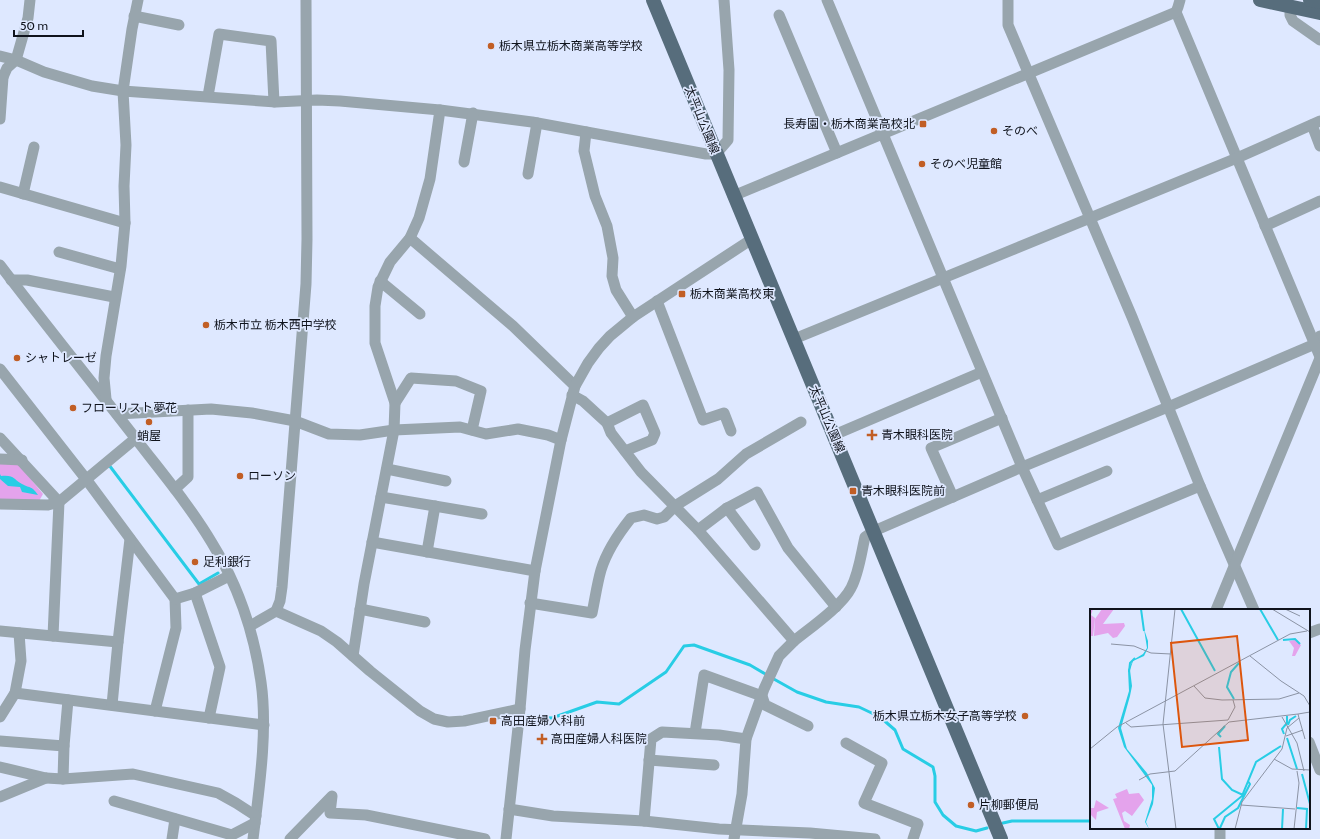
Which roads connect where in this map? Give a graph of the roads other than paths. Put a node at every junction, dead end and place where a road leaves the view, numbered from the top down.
1 (30, 0) edge
2 (138, 0) edge
3 (306, 0) edge
4 (653, 0) edge
5 (724, 0) edge
6 (828, 0) edge
7 (1008, 0) edge
8 (1180, 0) edge
9 (1260, 0) edge
10 (1310, 0) edge
11 (1320, 2) edge
12 (1290, 6) junction
13 (1176, 12) junction
14 (1320, 13) edge
15 (779, 15) dead end
16 (134, 16) junction
17 (179, 25) dead end
18 (1320, 40) edge
19 (0, 56) edge
20 (16, 60) junction
21 (1030, 74) junction
22 (1, 78) edge
23 (123, 91) junction
24 (208, 96) junction
25 (307, 101) junction
26 (274, 102) junction
27 (440, 110) junction
28 (473, 113) junction
29 (0, 119) edge
30 (537, 123) junction
31 (1316, 123) edge
32 (586, 132) junction
33 (884, 134) junction
34 (1320, 146) edge
35 (34, 147) dead end
36 (837, 153) junction
37 (716, 154) junction
38 (1237, 158) junction
39 (464, 162) dead end
40 (528, 174) dead end
41 (0, 187) edge
42 (23, 194) junction
43 (734, 196) junction
44 (1320, 201) edge
45 (1090, 218) junction
46 (124, 223) junction
47 (1265, 226) junction
48 (410, 238) junction
49 (752, 239) junction
50 (59, 252) dead end
51 (0, 265) edge
52 (120, 269) junction
53 (943, 277) junction
54 (11, 280) junction
55 (380, 281) junction
56 (114, 297) junction
57 (657, 301) junction
58 (420, 314) dead end
59 (633, 317) junction
60 (794, 340) junction
61 (1317, 340) edge
62 (1320, 357) edge
63 (0, 369) edge
64 (982, 372) junction
65 (574, 391) junction
66 (106, 399) junction
67 (395, 403) junction
68 (1168, 406) junction
69 (188, 410) junction
70 (117, 414) junction
71 (1002, 418) junction
72 (295, 421) junction
73 (800, 422) dead end
74 (607, 423) junction
75 (394, 430) junction
76 (472, 430) junction
77 (731, 431) dead end
78 (834, 435) junction
79 (0, 438) edge
80 (136, 438) junction
81 (562, 440) junction
82 (625, 451) junction
83 (0, 459) edge
84 (22, 460) junction
85 (1022, 467) junction
86 (387, 469) junction
87 (1107, 471) dead end
88 (86, 479) junction
89 (446, 481) dead end
90 (1200, 486) junction
91 (175, 489) junction
92 (381, 497) junction
93 (953, 497) junction
94 (1037, 500) junction
95 (59, 502) junction
96 (0, 504) edge
97 (436, 506) junction
98 (675, 506) junction
99 (727, 508) junction
100 (482, 514) dead end
101 (698, 530) junction
102 (874, 531) junction
103 (130, 539) junction
104 (372, 542) junction
105 (755, 545) dead end
106 (427, 552) junction
107 (1235, 564) junction
108 (535, 571) junction
109 (229, 576) junction
110 (195, 593) junction
111 (175, 599) junction
112 (530, 603) junction
113 (836, 607) junction
114 (360, 609) junction
115 (1216, 609) edge
116 (1254, 609) edge
117 (276, 611) junction
118 (425, 622) dead end
119 (250, 626) junction
120 (1320, 629) edge
121 (0, 631) edge
122 (19, 633) junction
123 (1310, 633) edge
124 (53, 636) junction
125 (794, 641) junction
126 (118, 642) junction
127 (353, 656) junction
128 (15, 693) junction
129 (762, 696) junction
130 (68, 700) junction
131 (112, 705) junction
132 (520, 709) junction
133 (155, 711) junction
134 (0, 717) edge
135 (209, 718) junction
136 (264, 725) junction
137 (808, 726) dead end
138 (695, 733) junction
139 (746, 739) junction
140 (0, 741) edge
141 (846, 743) dead end
142 (1310, 745) edge
143 (64, 746) junction
144 (649, 760) junction
145 (714, 765) dead end
146 (0, 767) edge
147 (1320, 770) edge
148 (46, 778) junction
149 (63, 779) junction
150 (0, 797) edge
151 (114, 802) dead end
152 (510, 809) junction
153 (175, 819) junction
154 (255, 819) junction
155 (644, 821) junction
156 (734, 835) edge
157 (172, 839) edge
158 (253, 839) edge
159 (290, 839) edge
160 (485, 839) edge
161 (506, 839) edge
162 (875, 839) edge
163 (913, 839) edge
164 (1001, 839) edge

1 - 20 street
2 - 16 street
3 - 25 street
4 - 37 main road, 太平山公園線
5 - 37 street
6 - 33 street
7 - 21 street
8 - 13 street
9 - 12 main road
10 - 11 main road
12 - 14 main road
12 - 18 street
13 - 21 street
13 - 38 street
15 - 36 street
16 - 17 street
16 - 23 street
19 - 20 street
20 - 22 street
20 - 23 street
21 - 33 street
21 - 45 street
22 - 29 street
23 - 24 street
23 - 46 street
24 - 26 street
24 - 26 street
25 - 26 street
25 - 27 street
25 - 72 street
27 - 28 street
27 - 48 street
28 - 30 street
28 - 39 street
30 - 32 street
30 - 40 street
31 - 34 street
31 - 38 street
32 - 37 street
32 - 59 street
33 - 36 street
33 - 53 street
35 - 42 street
36 - 43 street
37 - 43 main road, 太平山公園線
38 - 45 street
38 - 47 street
41 - 42 street
42 - 46 street
43 - 49 main road, 太平山公園線
44 - 47 street
45 - 53 street
45 - 68 street
46 - 52 street
47 - 61 street
48 - 55 street
48 - 65 street
49 - 57 street
49 - 60 main road, 太平山公園線
50 - 52 street
51 - 54 street
52 - 56 street
53 - 60 street
53 - 64 street
54 - 56 street
54 - 66 street
55 - 58 street
55 - 67 street
56 - 66 street
57 - 59 street
57 - 77 street
59 - 65 street
60 - 78 main road, 太平山公園線
61 - 62 street
61 - 68 street
62 - 107 street
63 - 88 street
64 - 71 street
64 - 78 street
65 - 74 street
65 - 81 street
66 - 70 street
67 - 75 street
67 - 76 street
68 - 85 street
68 - 90 street
69 - 70 street
69 - 72 street
69 - 91 street
70 - 80 street
71 - 85 street
71 - 93 street
72 - 75 street
72 - 117 street
73 - 98 street
74 - 82 street
74 - 82 street
75 - 76 street
75 - 86 street
76 - 81 street
78 - 102 main road, 太平山公園線
79 - 84 street
80 - 88 street
80 - 91 street
81 - 108 street
82 - 98 street
83 - 84 street
84 - 95 street
85 - 93 street
85 - 94 street
86 - 89 street
86 - 92 street
87 - 94 street
88 - 95 street
88 - 103 street
90 - 94 street
90 - 107 street
91 - 109 street
92 - 97 street
92 - 104 street
93 - 102 street
95 - 96 street
95 - 124 street
97 - 100 street
97 - 106 street
98 - 101 street
98 - 112 street
99 - 101 street
99 - 105 street
99 - 113 street
101 - 125 street
102 - 113 street
102 - 164 main road, 太平山公園線
103 - 111 street
103 - 126 street
104 - 106 street
104 - 114 street
106 - 108 street
107 - 115 street
107 - 116 street
108 - 112 street
109 - 110 street
109 - 119 street
110 - 111 street
110 - 135 street
111 - 133 street
112 - 132 street
113 - 125 street
114 - 118 street
114 - 127 street
117 - 119 street
117 - 127 street
119 - 136 street
120 - 123 street
121 - 122 street
122 - 124 street
122 - 128 street
124 - 126 street
125 - 129 street
126 - 131 street
127 - 132 street
128 - 130 street
128 - 134 street
129 - 137 street
129 - 138 street
129 - 139 street
130 - 131 street
130 - 143 street
131 - 133 street
132 - 152 street
133 - 135 street
135 - 136 street
136 - 154 street
138 - 139 street
138 - 144 street
139 - 156 street
140 - 143 street
141 - 163 street
142 - 147 street
143 - 149 street
144 - 145 street
144 - 155 street
146 - 148 street
148 - 149 street
148 - 150 street
149 - 154 street
151 - 153 street
152 - 155 street
152 - 161 street
153 - 154 street
153 - 157 street
154 - 158 street
155 - 156 street
156 - 162 street
159 - 160 street

